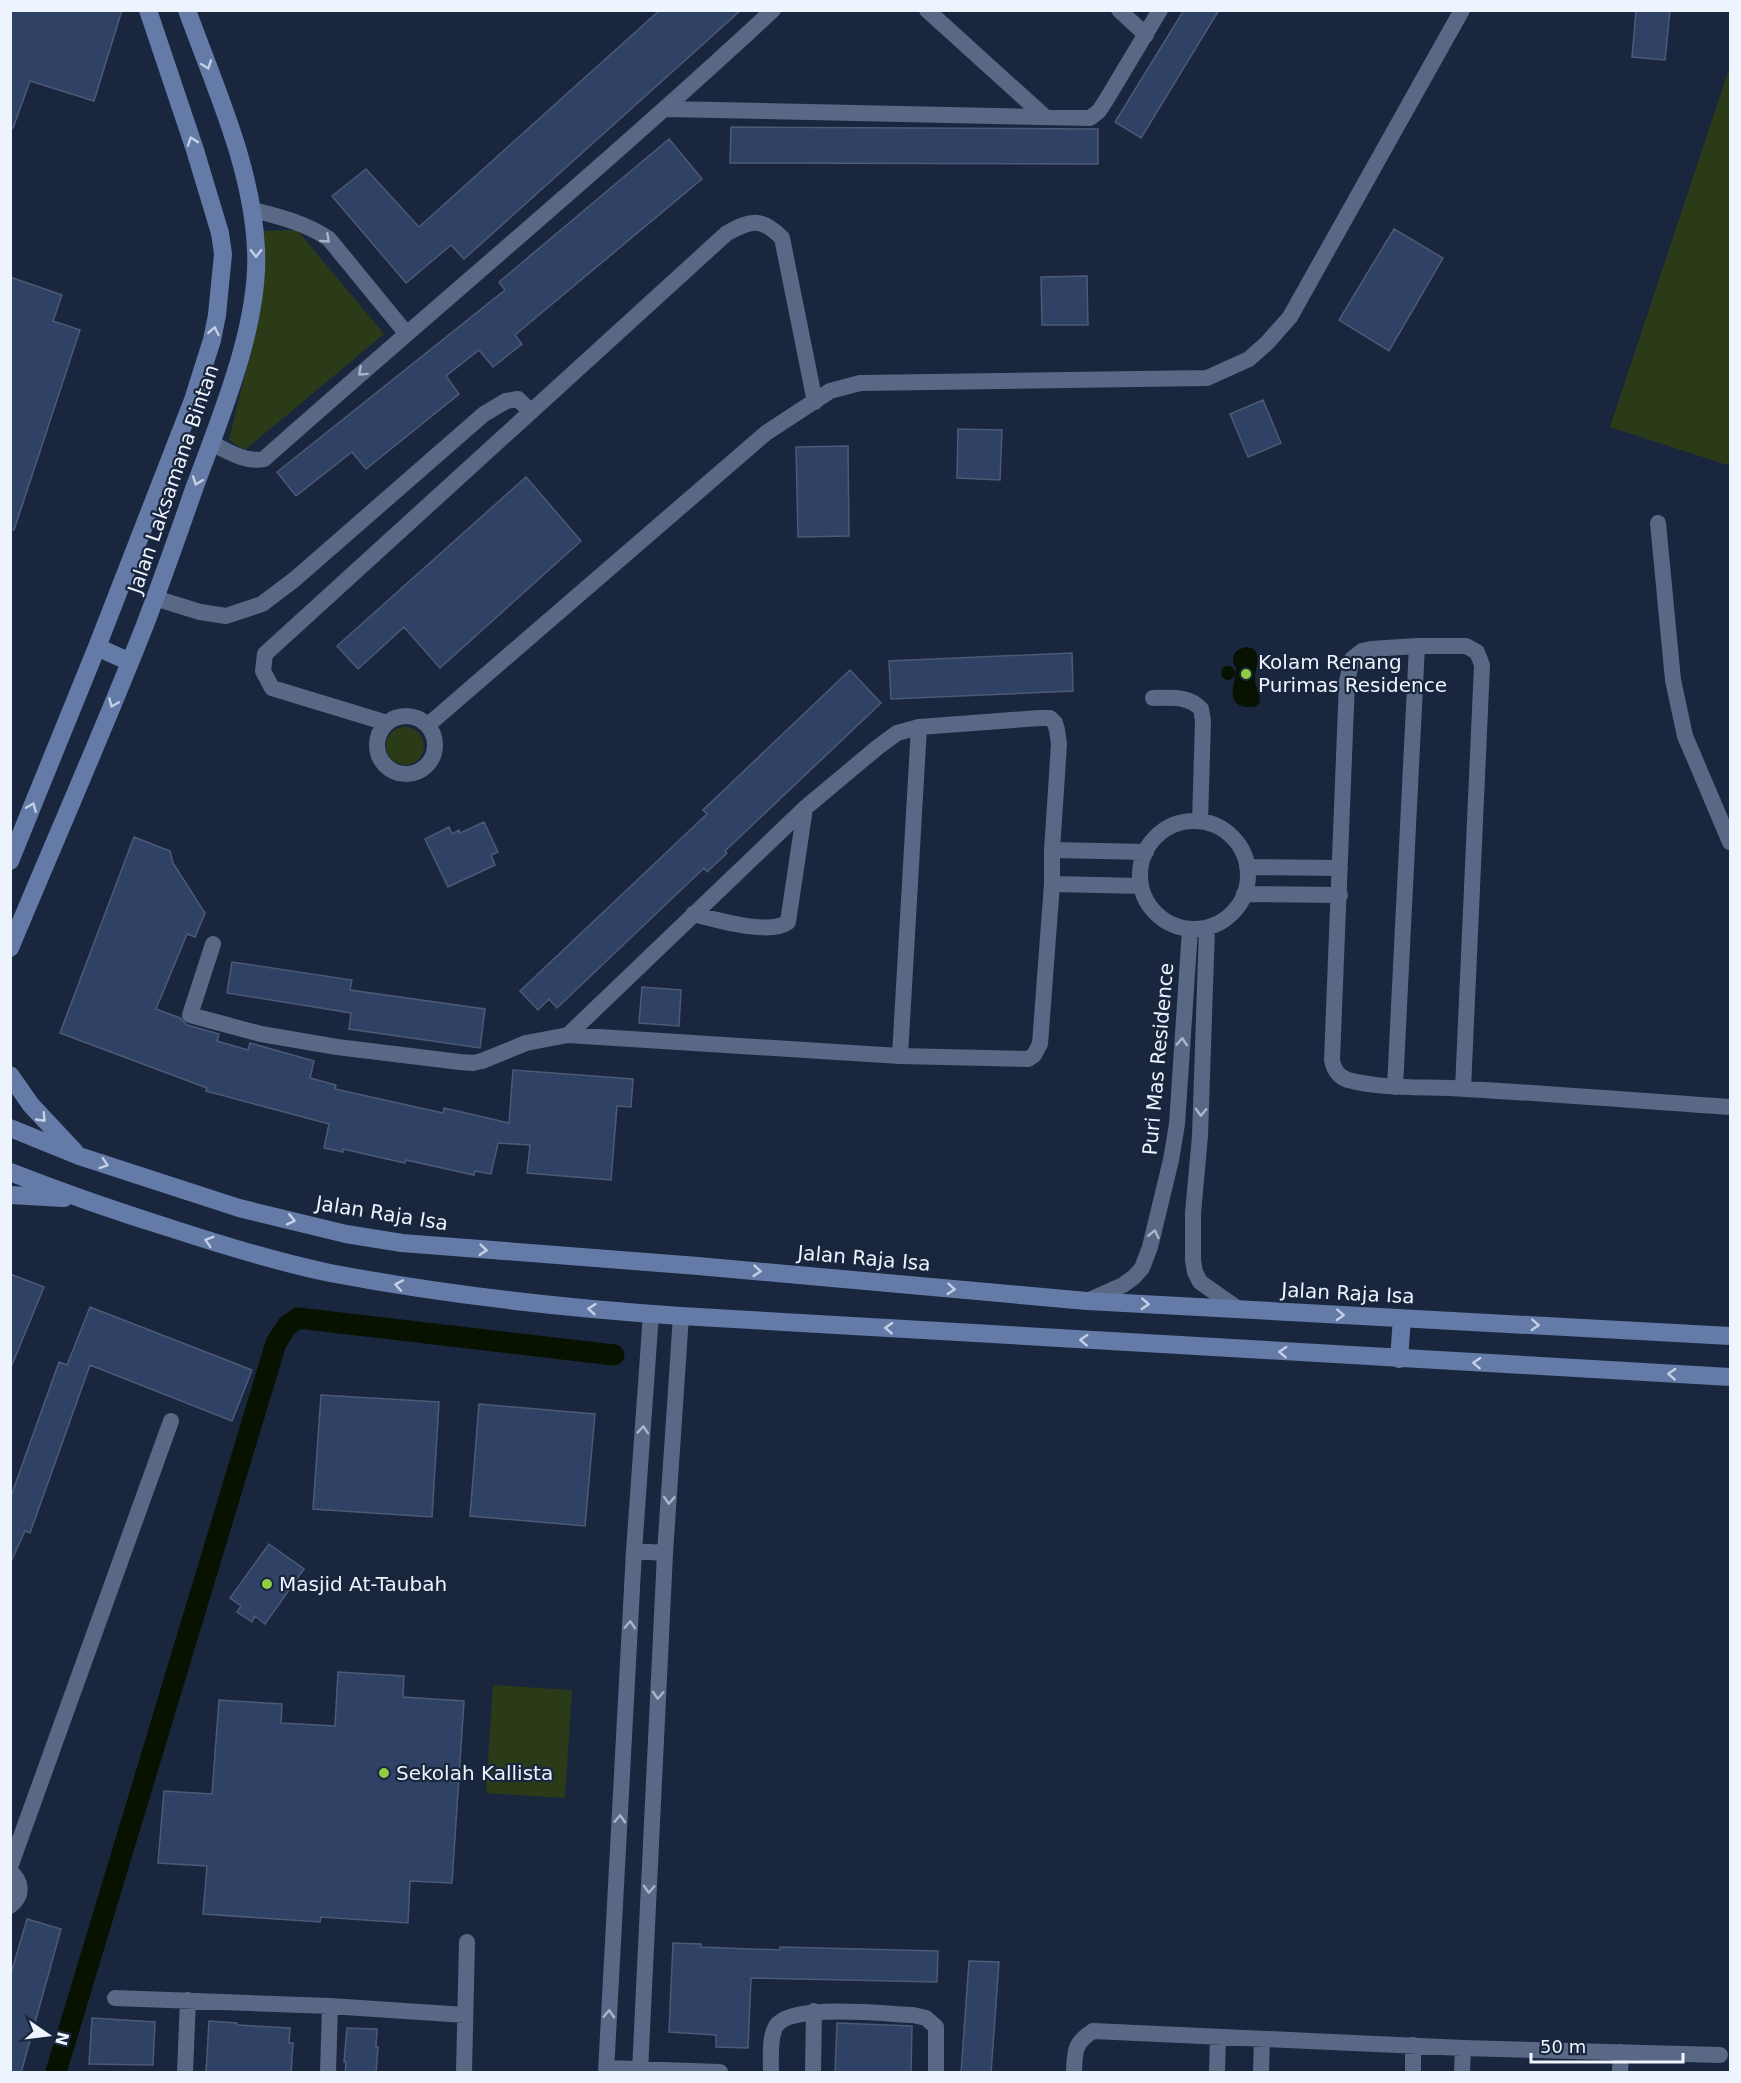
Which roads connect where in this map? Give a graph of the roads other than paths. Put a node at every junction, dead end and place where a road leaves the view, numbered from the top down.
1 (148, 10) edge
2 (187, 10) edge
3 (773, 10) edge
4 (927, 10) edge
5 (1119, 10) edge
6 (1160, 10) edge
7 (1462, 10) edge
8 (1146, 35) junction
9 (667, 109) junction
10 (1044, 116) junction
11 (253, 210) junction
12 (406, 333) junction
13 (814, 402) junction
14 (531, 412) junction
15 (211, 443) junction
16 (1658, 523) dead end
17 (155, 598) junction
18 (1417, 646) junction
19 (97, 647) junction
20 (130, 662) junction
21 (1153, 698) dead end
22 (387, 723) junction
23 (428, 725) junction
24 (919, 727) junction
25 (805, 808) junction
26 (1200, 821) junction
27 (1731, 842) edge
28 (1052, 850) junction
29 (1146, 852) junction
30 (10, 861) edge
31 (1247, 867) junction
32 (1340, 868) junction
33 (1052, 884) junction
34 (1141, 886) junction
35 (1245, 894) junction
36 (1340, 895) junction
37 (693, 914) junction
38 (1198, 928) junction
39 (213, 944) dead end
40 (10, 948) edge
41 (568, 1035) junction
42 (900, 1056) junction
43 (10, 1075) edge
44 (1395, 1087) junction
45 (1463, 1089) junction
46 (1731, 1107) edge
47 (10, 1128) edge
48 (79, 1156) junction
49 (10, 1172) edge
50 (10, 1196) edge
51 (75, 1198) junction
52 (1088, 1301) junction
53 (1240, 1310) junction
54 (651, 1314) junction
55 (681, 1316) junction
56 (1402, 1318) junction
57 (1731, 1336) edge
58 (1399, 1359) junction
59 (1731, 1377) edge
60 (171, 1421) dead end
61 (634, 1551) junction
62 (665, 1553) junction
63 (10, 1869) edge
64 (10, 1906) edge
65 (467, 1942) dead end
66 (115, 1998) dead end
67 (188, 2000) junction
68 (330, 2006) junction
69 (814, 2011) junction
70 (465, 2015) junction
71 (1218, 2038) junction
72 (1262, 2039) junction
73 (1413, 2045) junction
74 (1463, 2048) junction
75 (1621, 2052) junction
76 (1720, 2055) dead end
77 (607, 2070) edge
78 (640, 2071) edge
79 (185, 2073) edge
80 (328, 2073) edge
81 (464, 2073) edge
82 (720, 2073) edge
83 (771, 2073) edge
84 (813, 2073) edge
85 (936, 2073) edge
86 (1074, 2073) edge
87 (1217, 2073) edge
88 (1261, 2073) edge
89 (1413, 2073) edge
90 (1462, 2073) edge
91 (1620, 2073) edge

19 -> 1 main road, Jalan Laksamana Bintan
2 -> 11 main road, Jalan Laksamana Bintan
3 - 9 street
4 - 10 street
5 - 8 street
6 - 8 street
7 - 13 street
8 - 10 street
9 - 10 street
9 - 12 street
11 -> 12 street
11 -> 15 main road, Jalan Laksamana Bintan
12 -> 15 street
13 - 14 street
13 - 23 street
14 - 17 street
14 - 22 street
15 -> 17 main road, Jalan Laksamana Bintan
16 - 27 street
17 - 20 main road, Jalan Laksamana Bintan
18 - 32 street
18 - 44 street
18 - 45 street
19 - 20 main road
30 -> 19 main road, Jalan Laksamana Bintan
20 -> 40 main road, Jalan Laksamana Bintan
21 - 26 street
22 - 23 street
22 - 23 street
24 - 25 street
24 - 28 street
24 - 42 street
25 - 37 street
25 - 37 street
26 - 29 street
26 - 31 street
28 - 29 street
28 - 33 street
29 - 34 street
31 - 32 street
31 - 35 street
32 - 36 street
33 - 34 street
33 - 42 street
34 - 38 street
35 - 36 street
35 - 38 street
36 - 44 street
37 - 41 street
52 -> 38 street, Puri Mas Residence
38 -> 53 street, Puri Mas Residence
39 - 41 street
41 - 42 street
43 -> 48 main road
44 - 45 street
45 - 46 street
47 - 48 main road, Jalan Raja Isa
48 -> 52 main road, Jalan Raja Isa
49 - 51 main road
50 - 51 main road
54 -> 51 main road
52 -> 53 main road, Jalan Raja Isa
53 -> 56 main road, Jalan Raja Isa
54 - 55 main road
61 -> 54 street
58 -> 55 main road
55 -> 62 street
56 -> 57 main road, Jalan Raja Isa
56 - 58 main road
59 -> 58 main road
60 - 63 street
61 - 62 street
77 -> 61 street
62 -> 78 street
63 - 64 street
65 - 70 street
66 - 67 street
67 - 68 street
67 - 79 street
68 - 70 street
68 - 80 street
69 - 83 street
69 - 84 street
69 - 85 street
70 - 81 street
71 - 72 street
71 - 86 street
71 - 87 street
72 - 73 street
72 - 88 street
73 - 74 street
73 - 89 street
74 - 75 street
74 - 90 street
75 - 76 street
75 - 91 street
77 - 78 street
78 - 82 street

